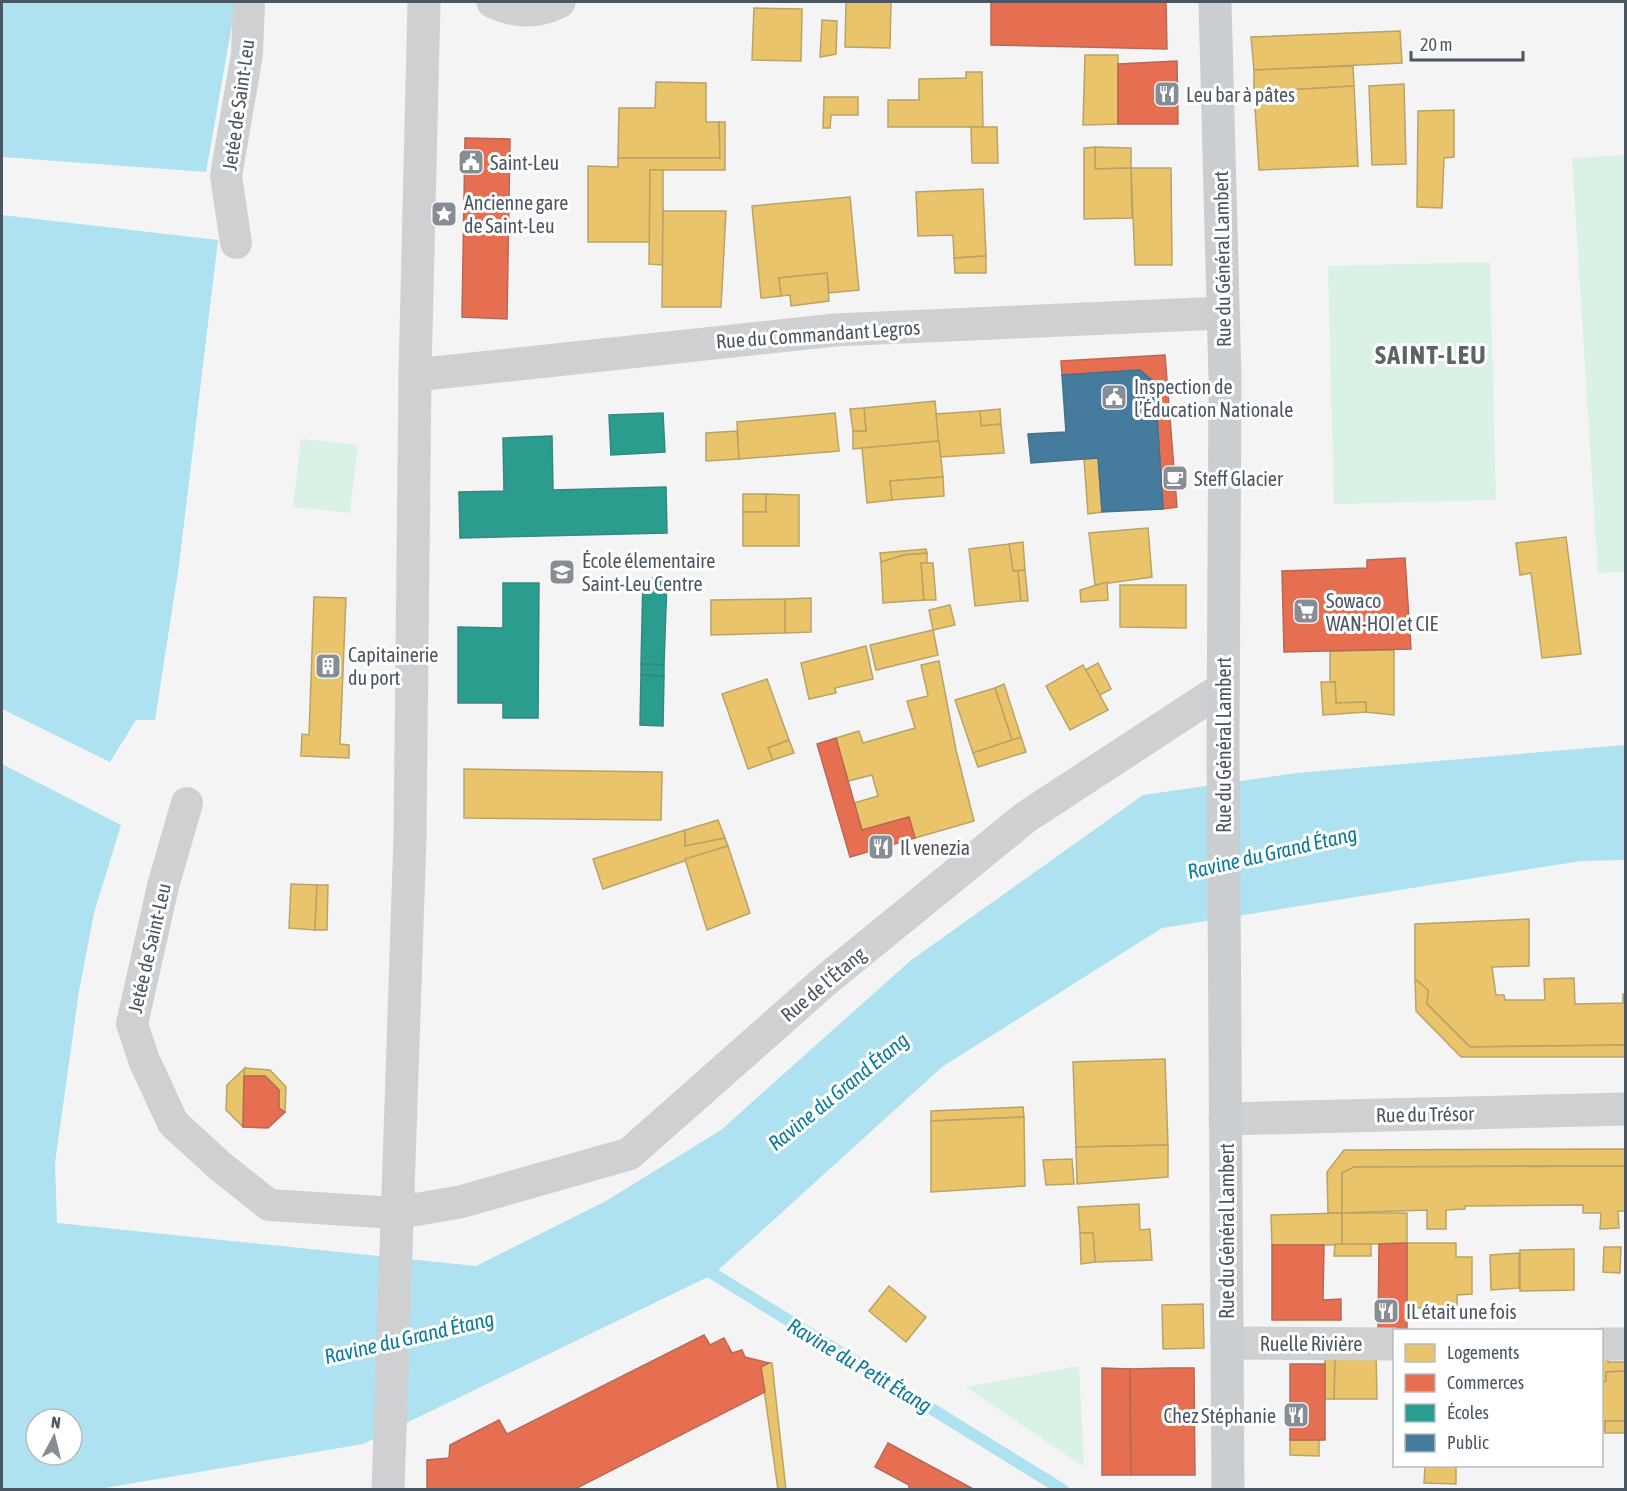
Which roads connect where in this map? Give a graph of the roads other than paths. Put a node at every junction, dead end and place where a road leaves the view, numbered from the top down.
1 (249, 2) edge
2 (424, 2) edge
3 (494, 2) edge
4 (559, 2) edge
5 (1215, 2) edge
6 (236, 243) dead end
7 (1223, 313) junction
8 (415, 375) junction
9 (1223, 688) junction
10 (187, 803) dead end
11 (1626, 1109) edge
12 (1225, 1119) junction
13 (395, 1228) junction
14 (1227, 1343) junction
15 (1393, 1344) edge
16 (1603, 1344) edge
17 (1626, 1344) edge
18 (387, 1474) edge
19 (1228, 1490) edge

1 - 6 street, Jetée de Saint-Leu
2 - 8 street
3 - 4 street
5 - 7 main road, Rue du Général Lambert
7 - 8 street, Rue du Commandant Legros
7 - 9 main road, Rue du Général Lambert
8 - 13 street
9 - 12 main road, Rue du Général Lambert
9 - 13 street, Rue de l'Étang
10 - 13 street, Jetée de Saint-Leu
11 - 12 street, Rue du Trésor
12 - 14 main road, Rue du Général Lambert
13 - 18 street
14 - 15 street, Ruelle Rivière
14 - 19 main road, Rue du Général Lambert
16 - 17 street

